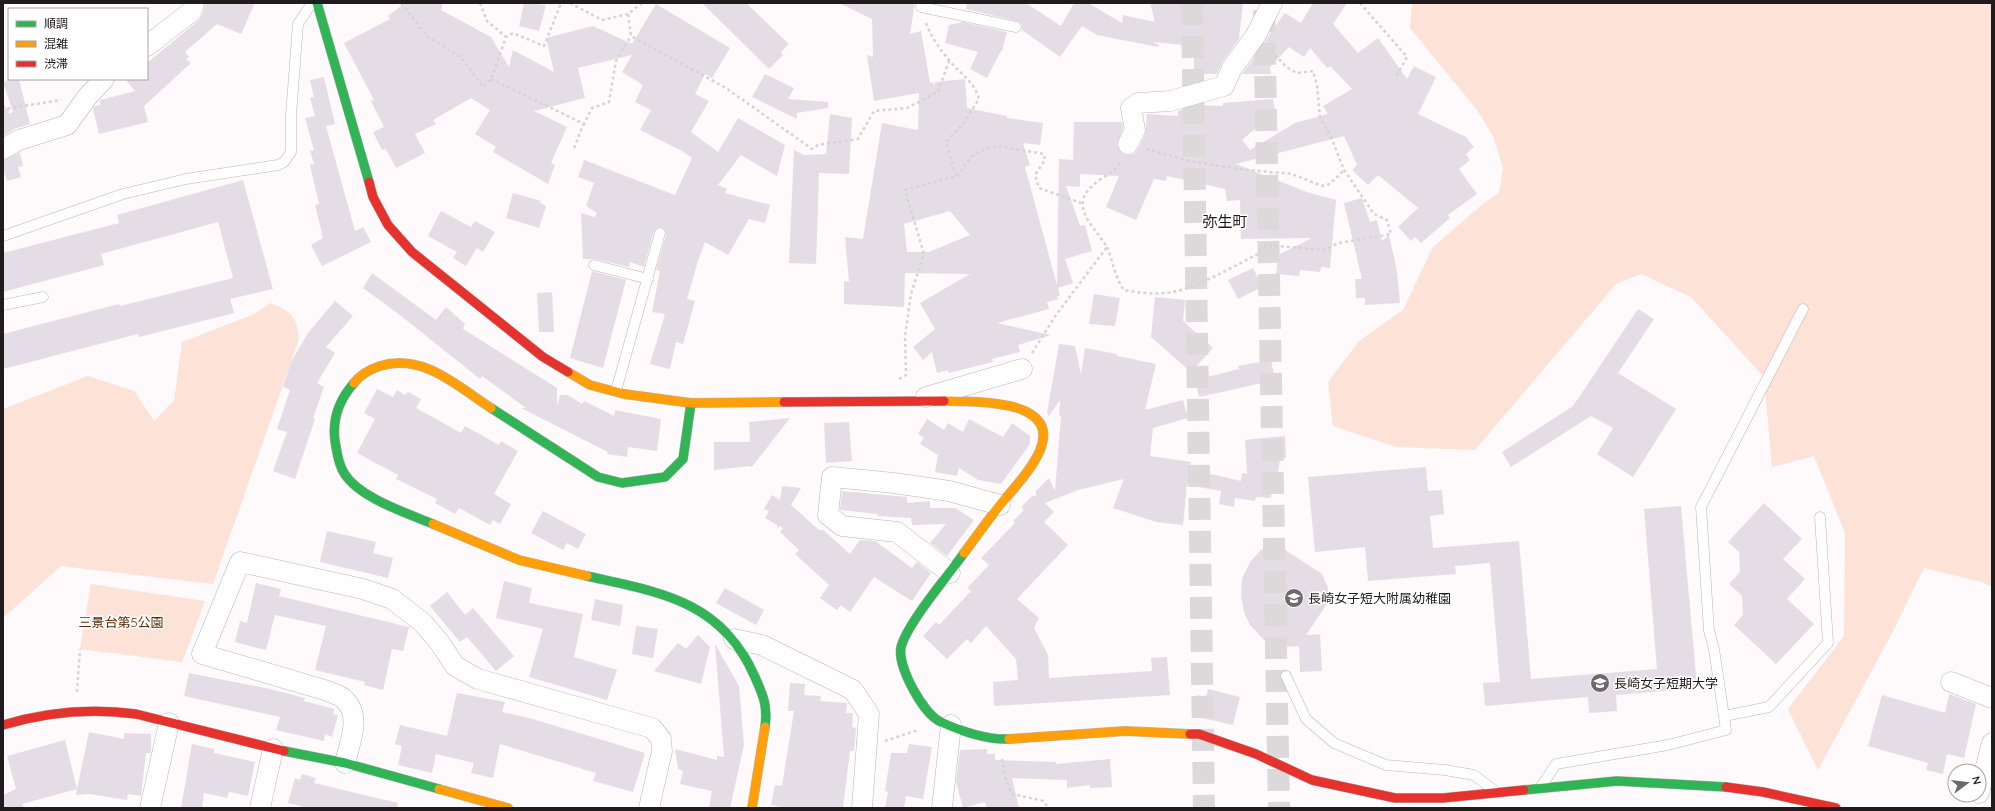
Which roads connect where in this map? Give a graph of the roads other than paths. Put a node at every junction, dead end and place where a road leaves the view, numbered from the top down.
1 (194, 3) edge
2 (312, 3) edge
3 (317, 3) edge
4 (1272, 3) edge
5 (921, 7) road end
6 (1016, 27) dead end
7 (148, 45) edge
8 (103, 80) edge
9 (1128, 144) road end
10 (3, 149) edge
11 (660, 233) dead end
12 (3, 236) edge
13 (594, 265) dead end
14 (648, 278) junction
15 (43, 297) dead end
16 (3, 305) edge
17 (1803, 309) dead end
18 (1022, 369) road end
19 (616, 392) junction
20 (916, 400) junction
21 (691, 403) junction
22 (1000, 505) junction
23 (1820, 517) dead end
24 (950, 573) junction
25 (734, 639) junction
26 (1286, 676) dead end
27 (1951, 682) dead end
28 (1992, 698) edge
29 (1724, 716) junction
30 (170, 723) junction
31 (945, 723) junction
32 (3, 725) edge
33 (1992, 743) edge
34 (273, 748) junction
35 (1987, 763) edge
36 (344, 764) junction
37 (1540, 788) junction
38 (1497, 793) junction
39 (486, 805) edge
40 (150, 808) edge
41 (260, 808) edge
42 (508, 808) edge
43 (649, 808) edge
44 (752, 808) edge
45 (862, 808) edge
46 (942, 808) edge
47 (1836, 808) edge

1 - 7 street
2 - 12 lane
3 - 19 street
4 - 9 street
5 - 6 lane
8 - 10 street
11 - 14 lane
13 - 14 lane
14 - 19 lane
15 - 16 lane
17 - 29 lane
18 - 20 street
19 - 21 street
20 - 21 street
20 - 22 street
21 - 25 street
22 - 24 street
22 - 24 street
23 - 29 lane
24 - 31 street
25 - 44 street
25 - 45 street
26 - 38 lane
27 - 28 street
29 - 37 lane
30 - 32 street
30 - 34 street
30 - 40 street
31 - 38 street
31 - 46 street
33 - 35 street
34 - 36 street
34 - 41 street
36 - 39 street
36 - 43 street
37 - 38 street
37 - 47 street
39 - 42 street

